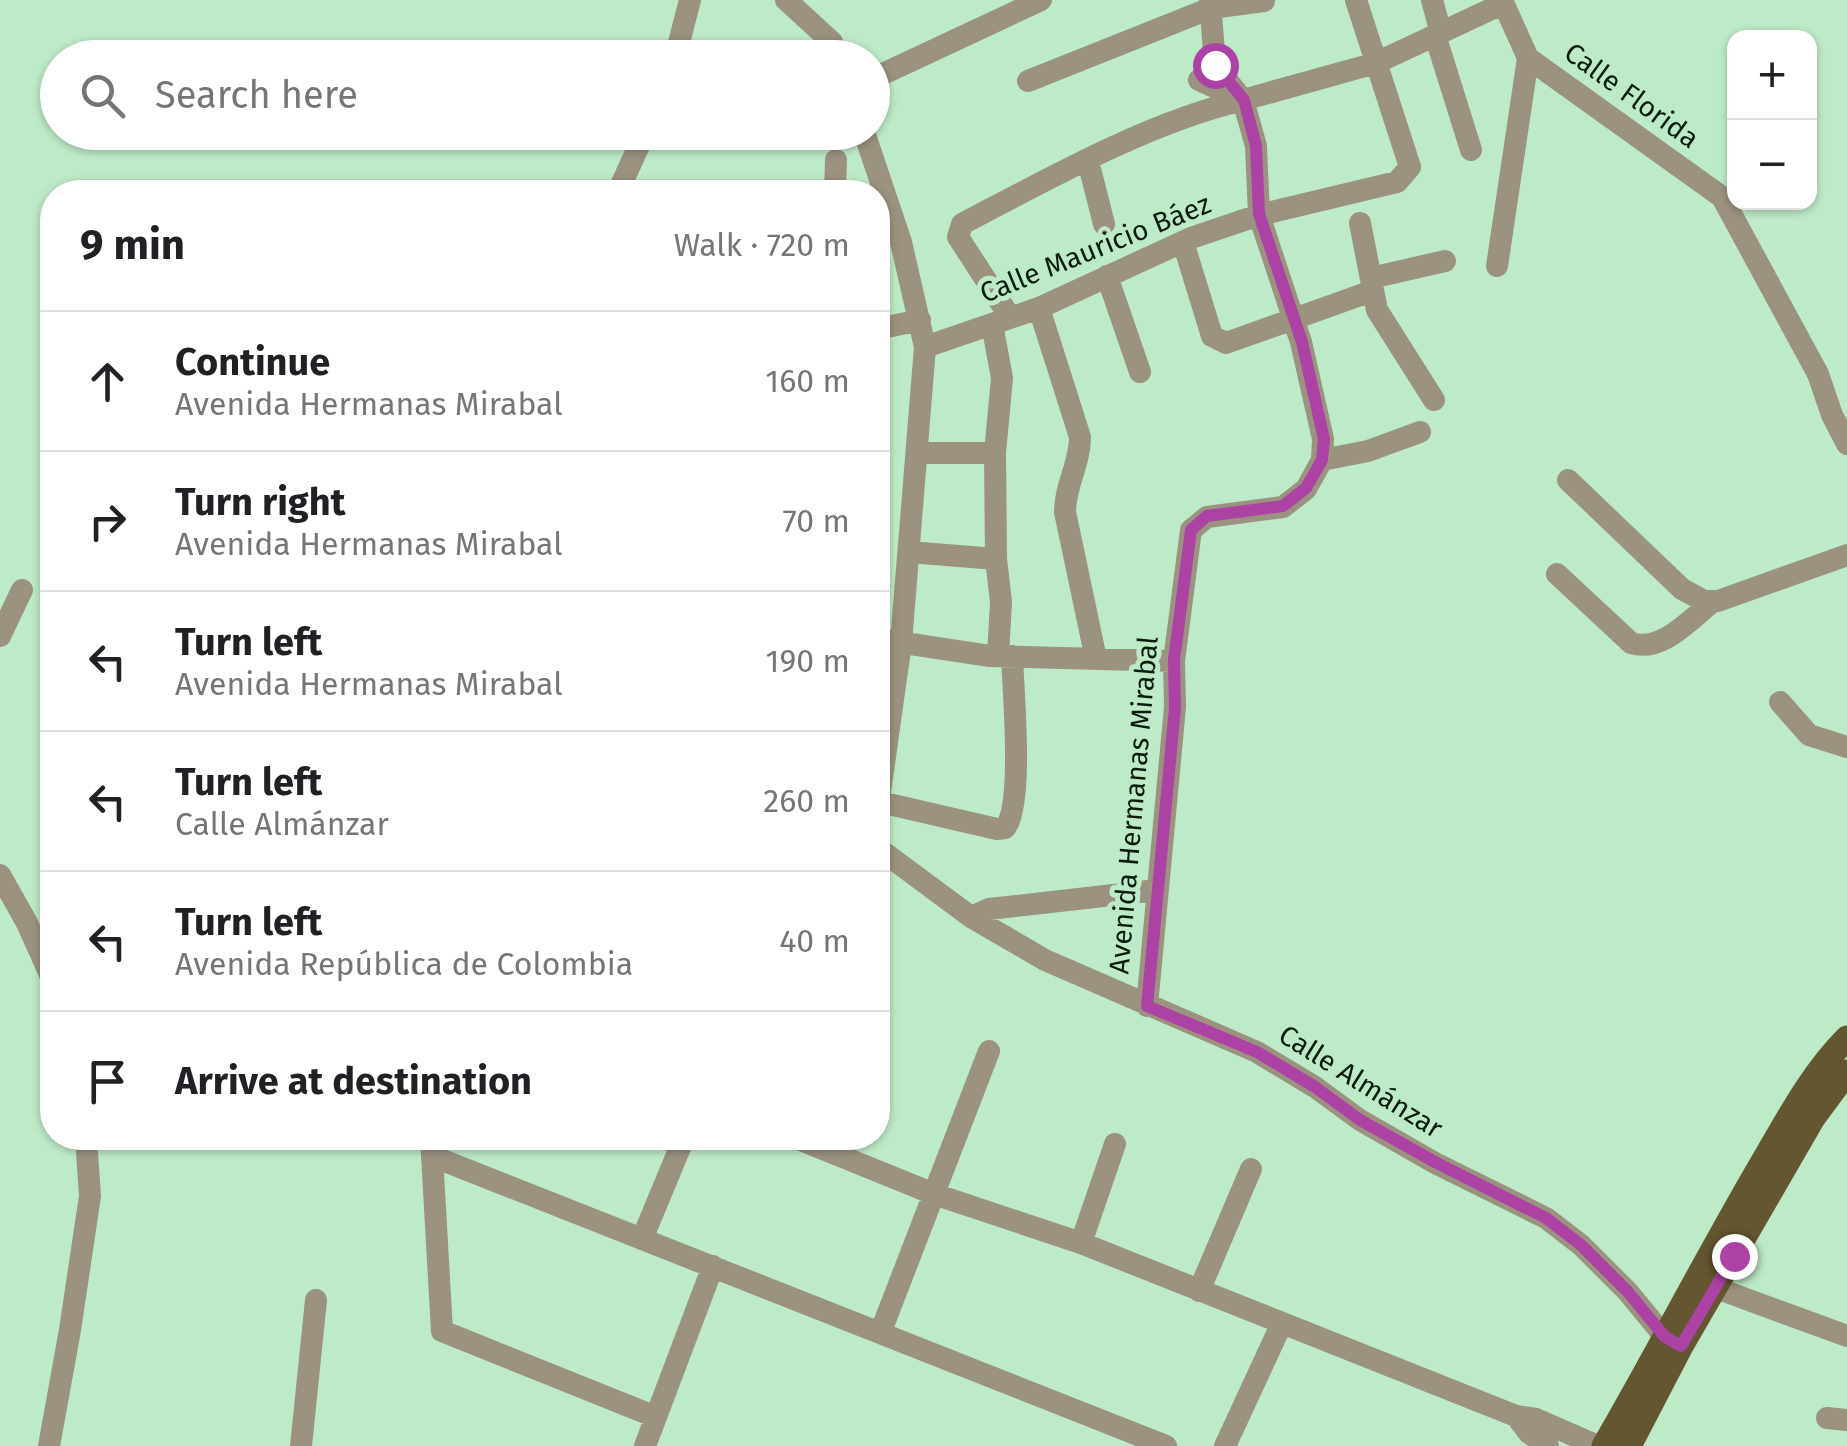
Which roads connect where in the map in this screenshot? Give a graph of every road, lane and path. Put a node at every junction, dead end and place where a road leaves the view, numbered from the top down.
1 (690, 0) edge
2 (786, 0) edge
3 (1041, 0) edge
4 (1356, 0) edge
5 (1432, 0) edge
6 (1264, 1) edge
7 (1502, 2) edge
8 (1210, 4) edge
9 (1438, 34) junction
10 (679, 40) edge
11 (830, 40) edge
12 (1528, 58) junction
13 (1376, 62) junction
14 (890, 71) edge
15 (1200, 80) dead end
16 (1028, 82) dead end
17 (1244, 100) junction
18 (637, 150) edge
19 (870, 150) edge
20 (1471, 150) dead end
21 (836, 160) dead end
22 (1088, 161) junction
23 (623, 180) edge
24 (835, 180) edge
25 (880, 180) edge
26 (890, 209) edge
27 (1259, 214) junction
28 (1360, 223) dead end
29 (1104, 224) dead end
30 (1183, 242) junction
31 (1445, 261) dead end
32 (1497, 266) dead end
33 (1108, 276) junction
34 (1372, 284) junction
35 (1038, 308) junction
36 (920, 320) junction
37 (1294, 320) junction
38 (1001, 321) junction
39 (890, 326) edge
40 (925, 346) junction
41 (1140, 372) dead end
42 (1434, 400) dead end
43 (1420, 432) dead end
44 (1847, 444) edge
45 (918, 453) junction
46 (995, 453) junction
47 (1322, 460) junction
48 (1568, 480) dead end
49 (909, 552) junction
50 (1847, 555) edge
51 (996, 559) junction
52 (1557, 574) dead end
53 (22, 590) dead end
54 (1712, 602) junction
55 (0, 636) edge
56 (890, 637) edge
57 (890, 641) edge
58 (1005, 656) junction
59 (1096, 659) junction
60 (1174, 660) junction
61 (1780, 702) dead end
62 (1847, 747) edge
63 (890, 806) edge
64 (890, 857) edge
65 (0, 874) edge
66 (1157, 890) junction
67 (970, 916) junction
68 (40, 952) edge
69 (1147, 1006) junction
70 (1847, 1038) edge
71 (990, 1051) dead end
72 (1847, 1072) edge
73 (1115, 1144) dead end
74 (87, 1150) edge
75 (431, 1150) edge
76 (440, 1150) edge
77 (679, 1150) edge
78 (828, 1150) edge
79 (1251, 1169) dead end
80 (934, 1194) junction
81 (642, 1239) junction
82 (1081, 1243) junction
83 (713, 1266) junction
84 (1716, 1288) junction
85 (1198, 1291) junction
86 (316, 1300) dead end
87 (1280, 1325) junction
88 (881, 1331) junction
89 (1847, 1336) edge
90 (1673, 1341) junction
91 (1516, 1416) junction
92 (656, 1417) junction
93 (49, 1446) edge
94 (302, 1446) edge
95 (645, 1446) edge
96 (1166, 1446) edge
97 (1225, 1446) edge
98 (1548, 1446) edge
99 (1601, 1446) edge
100 (1629, 1446) edge

1 - 10 street
2 - 11 street
3 - 14 street
4 - 13 street
5 - 9 street
6 - 8 street
7 - 9 street
7 - 12 street, Calle Florida
8 - 16 street
8 - 17 street
9 - 13 street
9 - 20 street
12 - 32 street
12 - 44 street, Calle Florida
13 - 17 street
13 - 27 street, Calle Mauricio Báez
15 - 17 street
17 - 22 street
17 - 27 street
18 - 23 street
19 - 25 street
21 - 24 street
22 - 29 street
22 - 38 street
26 - 36 street
27 - 30 street, Calle Mauricio Báez
27 - 37 street
28 - 34 street
30 - 33 street, Calle Mauricio Báez
30 - 37 street
31 - 34 street
33 - 35 street, Calle Mauricio Báez
33 - 41 street
34 - 37 street
34 - 42 street
35 - 38 street, Calle Mauricio Báez
35 - 59 street
36 - 39 street
36 - 40 street
37 - 47 street
38 - 40 street, Calle Mauricio Báez
38 - 46 street
40 - 45 street
43 - 47 street
45 - 46 street
45 - 49 street
46 - 51 street
47 - 60 street, Avenida Hermanas Mirabal
48 - 54 street
49 - 51 street
49 - 56 street
50 - 54 street
51 - 58 street
52 - 54 street
53 - 55 street
57 - 58 street
58 - 59 street
58 - 63 street
59 - 60 street
60 - 66 street, Avenida Hermanas Mirabal
61 - 62 street
64 - 67 street, Calle Almánzar
65 - 68 street
66 - 67 street
66 - 69 street, Avenida Hermanas Mirabal
67 - 69 street, Calle Almánzar
69 - 90 street, Calle Almánzar
70 - 90 main road
71 - 80 street
72 - 84 main road
73 - 82 street
74 - 93 street
75 - 92 street
76 - 81 street
77 - 81 street
78 - 80 street
79 - 85 street
80 - 82 street
80 - 88 street
81 - 83 street
82 - 85 street
83 - 88 street
83 - 92 street
84 - 89 street
84 - 90 main road
85 - 87 street
86 - 94 street
87 - 91 street
87 - 97 street
88 - 96 street
90 - 99 main road
90 - 100 main road
91 - 98 street
91 - 99 street
92 - 95 street

